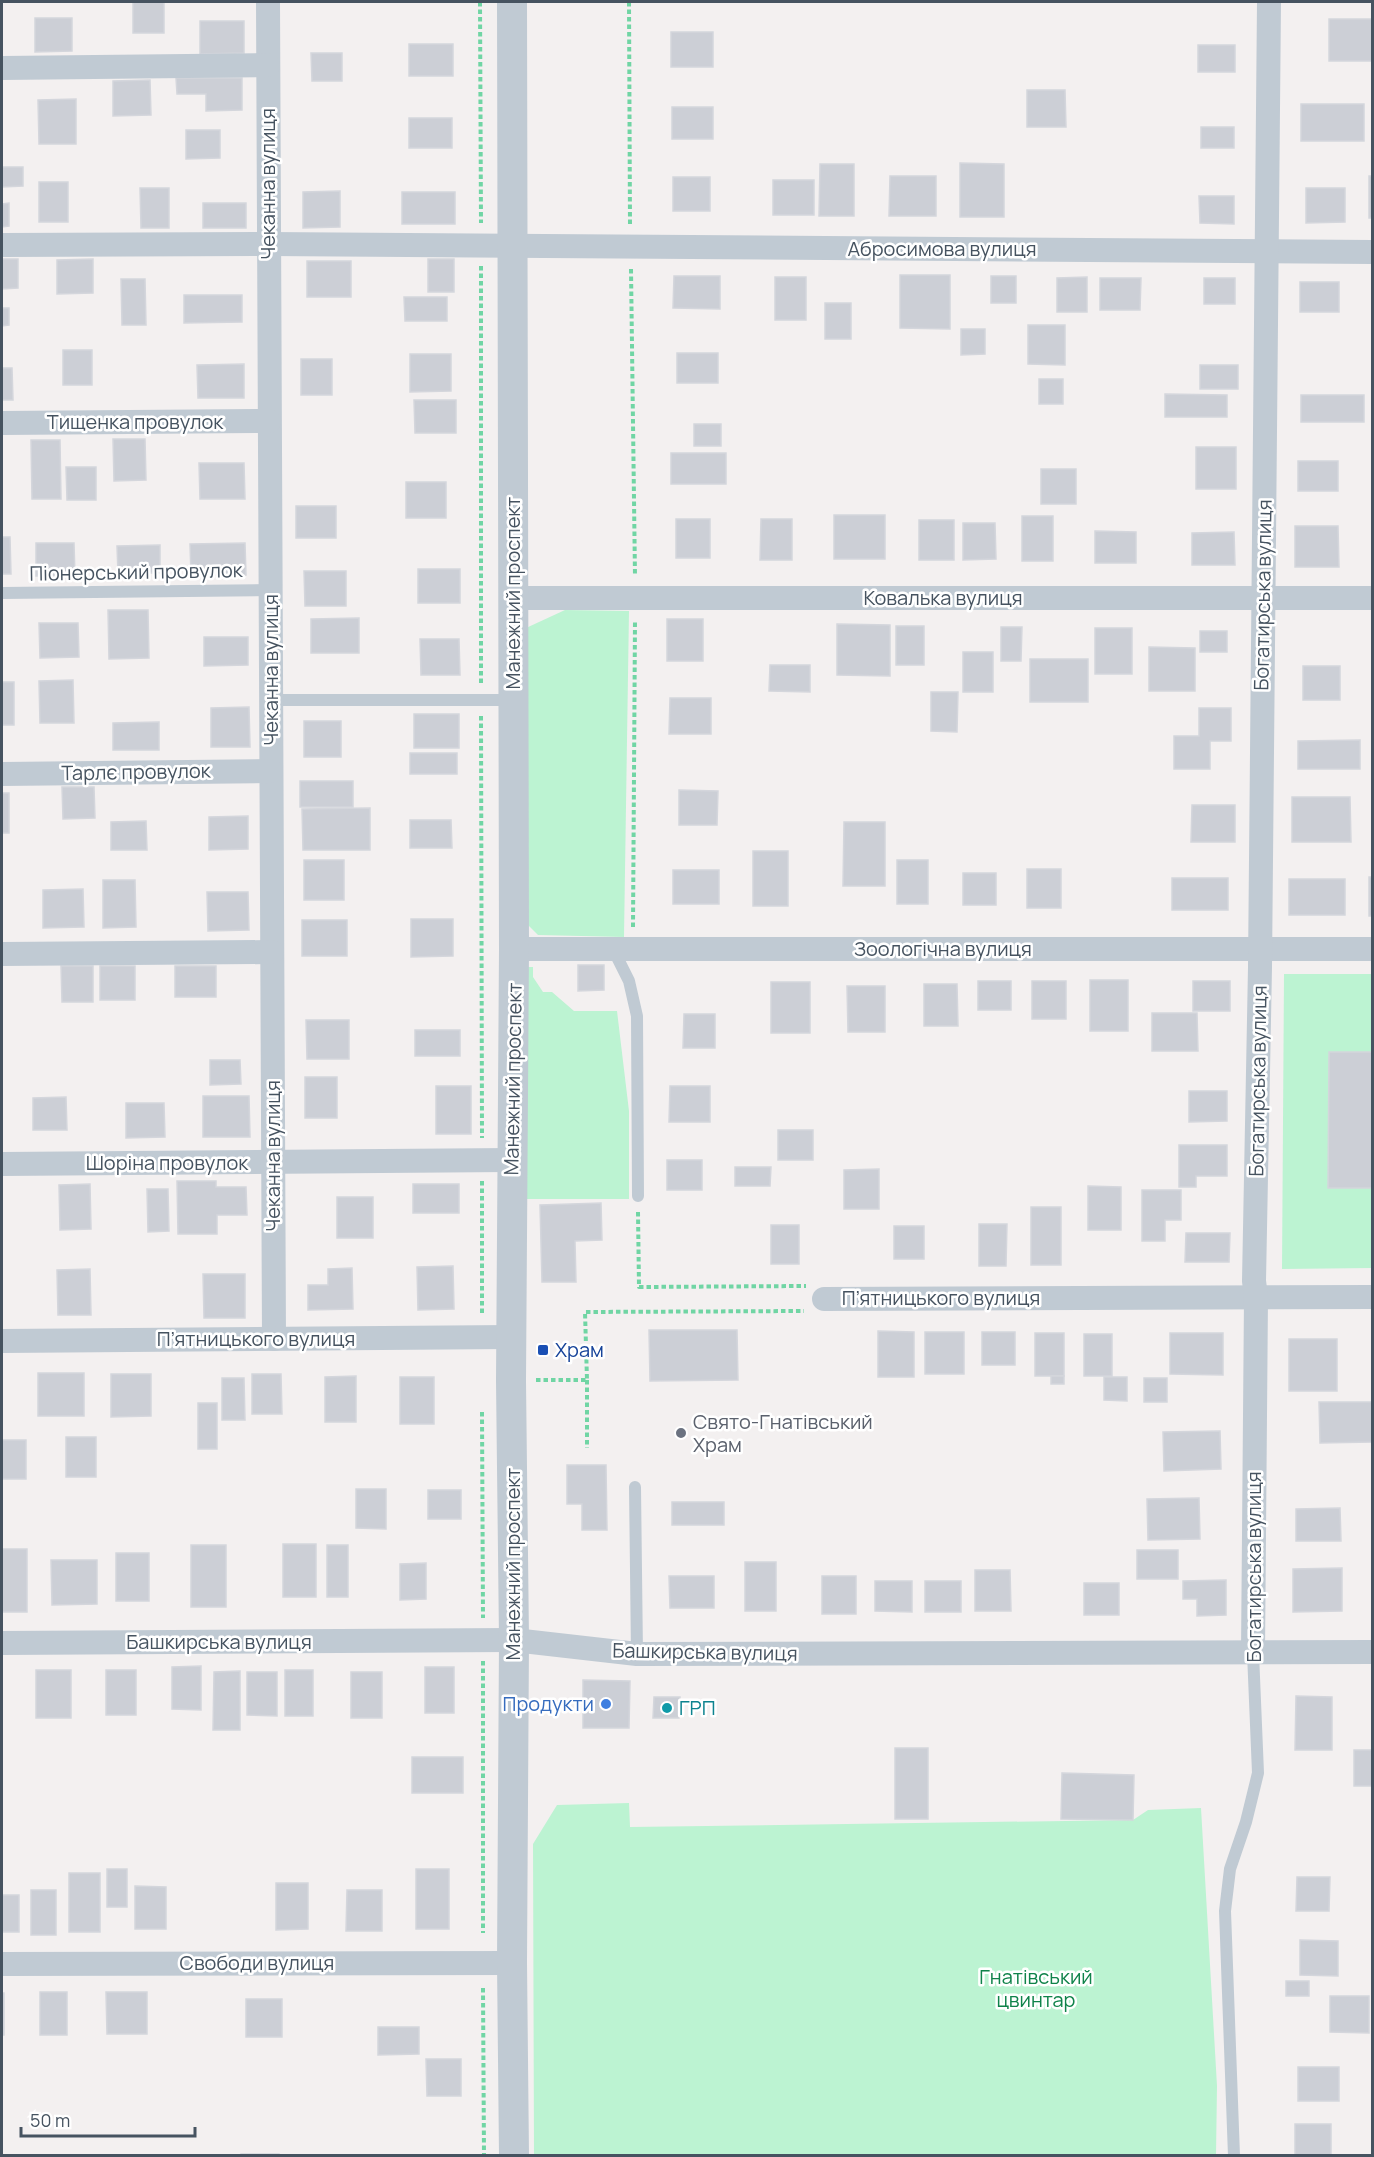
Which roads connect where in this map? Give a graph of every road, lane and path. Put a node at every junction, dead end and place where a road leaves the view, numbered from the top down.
1 (268, 2) edge
2 (480, 2) edge
3 (512, 2) edge
4 (629, 2) edge
5 (1269, 2) edge
6 (268, 65) junction
7 (2, 68) edge
8 (269, 244) junction
9 (2, 245) edge
10 (481, 246) junction
11 (512, 246) junction
12 (630, 247) junction
13 (1267, 251) junction
14 (1372, 252) edge
15 (269, 421) junction
16 (2, 423) edge
17 (270, 590) junction
18 (2, 593) edge
19 (513, 598) junction
20 (635, 598) junction
21 (1263, 598) junction
22 (1372, 598) edge
23 (271, 700) junction
24 (481, 700) junction
25 (513, 700) junction
26 (271, 771) junction
27 (2, 774) edge
28 (514, 949) junction
29 (623, 949) junction
30 (1260, 949) junction
31 (1372, 949) edge
32 (272, 952) junction
33 (2, 954) edge
34 (482, 1160) junction
35 (512, 1160) junction
36 (273, 1162) junction
37 (2, 1164) edge
38 (638, 1196) joint
39 (1372, 1297) edge
40 (1256, 1298) junction
41 (824, 1299) junction
42 (497, 1337) junction
43 (274, 1339) junction
44 (2, 1341) edge
45 (587, 1380) junction
46 (512, 1381) junction
47 (482, 1407) dead end
48 (587, 1448) dead end
49 (635, 1487) dead end
50 (483, 1640) junction
51 (514, 1640) junction
52 (2, 1643) edge
53 (1372, 1652) edge
54 (1253, 1653) junction
55 (637, 1654) junction
56 (498, 1963) junction
57 (2, 1964) edge
58 (484, 2156) edge
59 (514, 2156) edge
60 (1234, 2156) edge

1 - 6 street, Чеканна вулиця
2 - 10 path
3 - 11 street, Манежний проспект
4 - 12 path
5 - 13 street, Богатирська вулиця
6 - 7 street
6 - 8 street, Чеканна вулиця
8 - 9 street, Абросимова вулиця
8 - 10 street, Абросимова вулиця
8 - 15 street, Чеканна вулиця
10 - 11 street, Абросимова вулиця
10 - 24 path
11 - 12 street, Абросимова вулиця
11 - 19 street, Манежний проспект
12 - 13 street, Абросимова вулиця
12 - 20 path
13 - 14 street, Абросимова вулиця
13 - 21 street, Богатирська вулиця
15 - 16 street, Тищенка провулок
15 - 17 street, Чеканна вулиця
17 - 18 lane, Пiонерський провулок
17 - 23 street, Чеканна вулиця
19 - 20 street, Ковалька вулиця
19 - 25 street, Манежний проспект
20 - 21 street, Ковалька вулиця
20 - 29 path
21 - 22 street, Ковалька вулиця
21 - 30 street, Богатирська вулиця
23 - 24 lane
23 - 26 street, Чеканна вулиця
24 - 25 lane
24 - 34 path
25 - 28 street, Манежний проспект
26 - 27 street, Тарлє провулок
26 - 32 street, Чеканна вулиця
28 - 29 street, Зоологічна вулиця
28 - 35 street, Манежний проспект
29 - 30 street, Зоологічна вулиця
29 - 38 lane
30 - 31 street, Зоологічна вулиця
30 - 40 street, Богатирська вулиця
32 - 33 street
32 - 36 street, Чеканна вулиця
34 - 35 street, Шоріна провулок
34 - 36 street, Шоріна провулок
34 - 42 path
35 - 42 street, Манежний проспект
36 - 37 street, Шоріна провулок
36 - 43 street, Чеканна вулиця
38 - 41 path
39 - 40 street, П’ятницького вулиця
40 - 41 street, П’ятницького вулиця
40 - 54 street, Богатирська вулиця
41 - 45 path, П’ятницького вулиця
42 - 43 street, П’ятницького вулиця
42 - 46 street, Манежний проспект
43 - 44 street, П’ятницького вулиця
45 - 46 path
45 - 48 path, П’ятницького вулиця
46 - 51 street, Манежний проспект
47 - 50 path
49 - 55 lane
50 - 51 street, Башкирська вулиця
50 - 52 street, Башкирська вулиця
50 - 56 path
51 - 55 street, Башкирська вулиця
51 - 56 street, Манежний проспект
53 - 54 street, Башкирська вулиця
54 - 55 street, Башкирська вулиця
54 - 60 lane, Богатирська вулиця
56 - 57 street, Свободи вулиця
56 - 58 path
56 - 59 street, Манежний проспект

